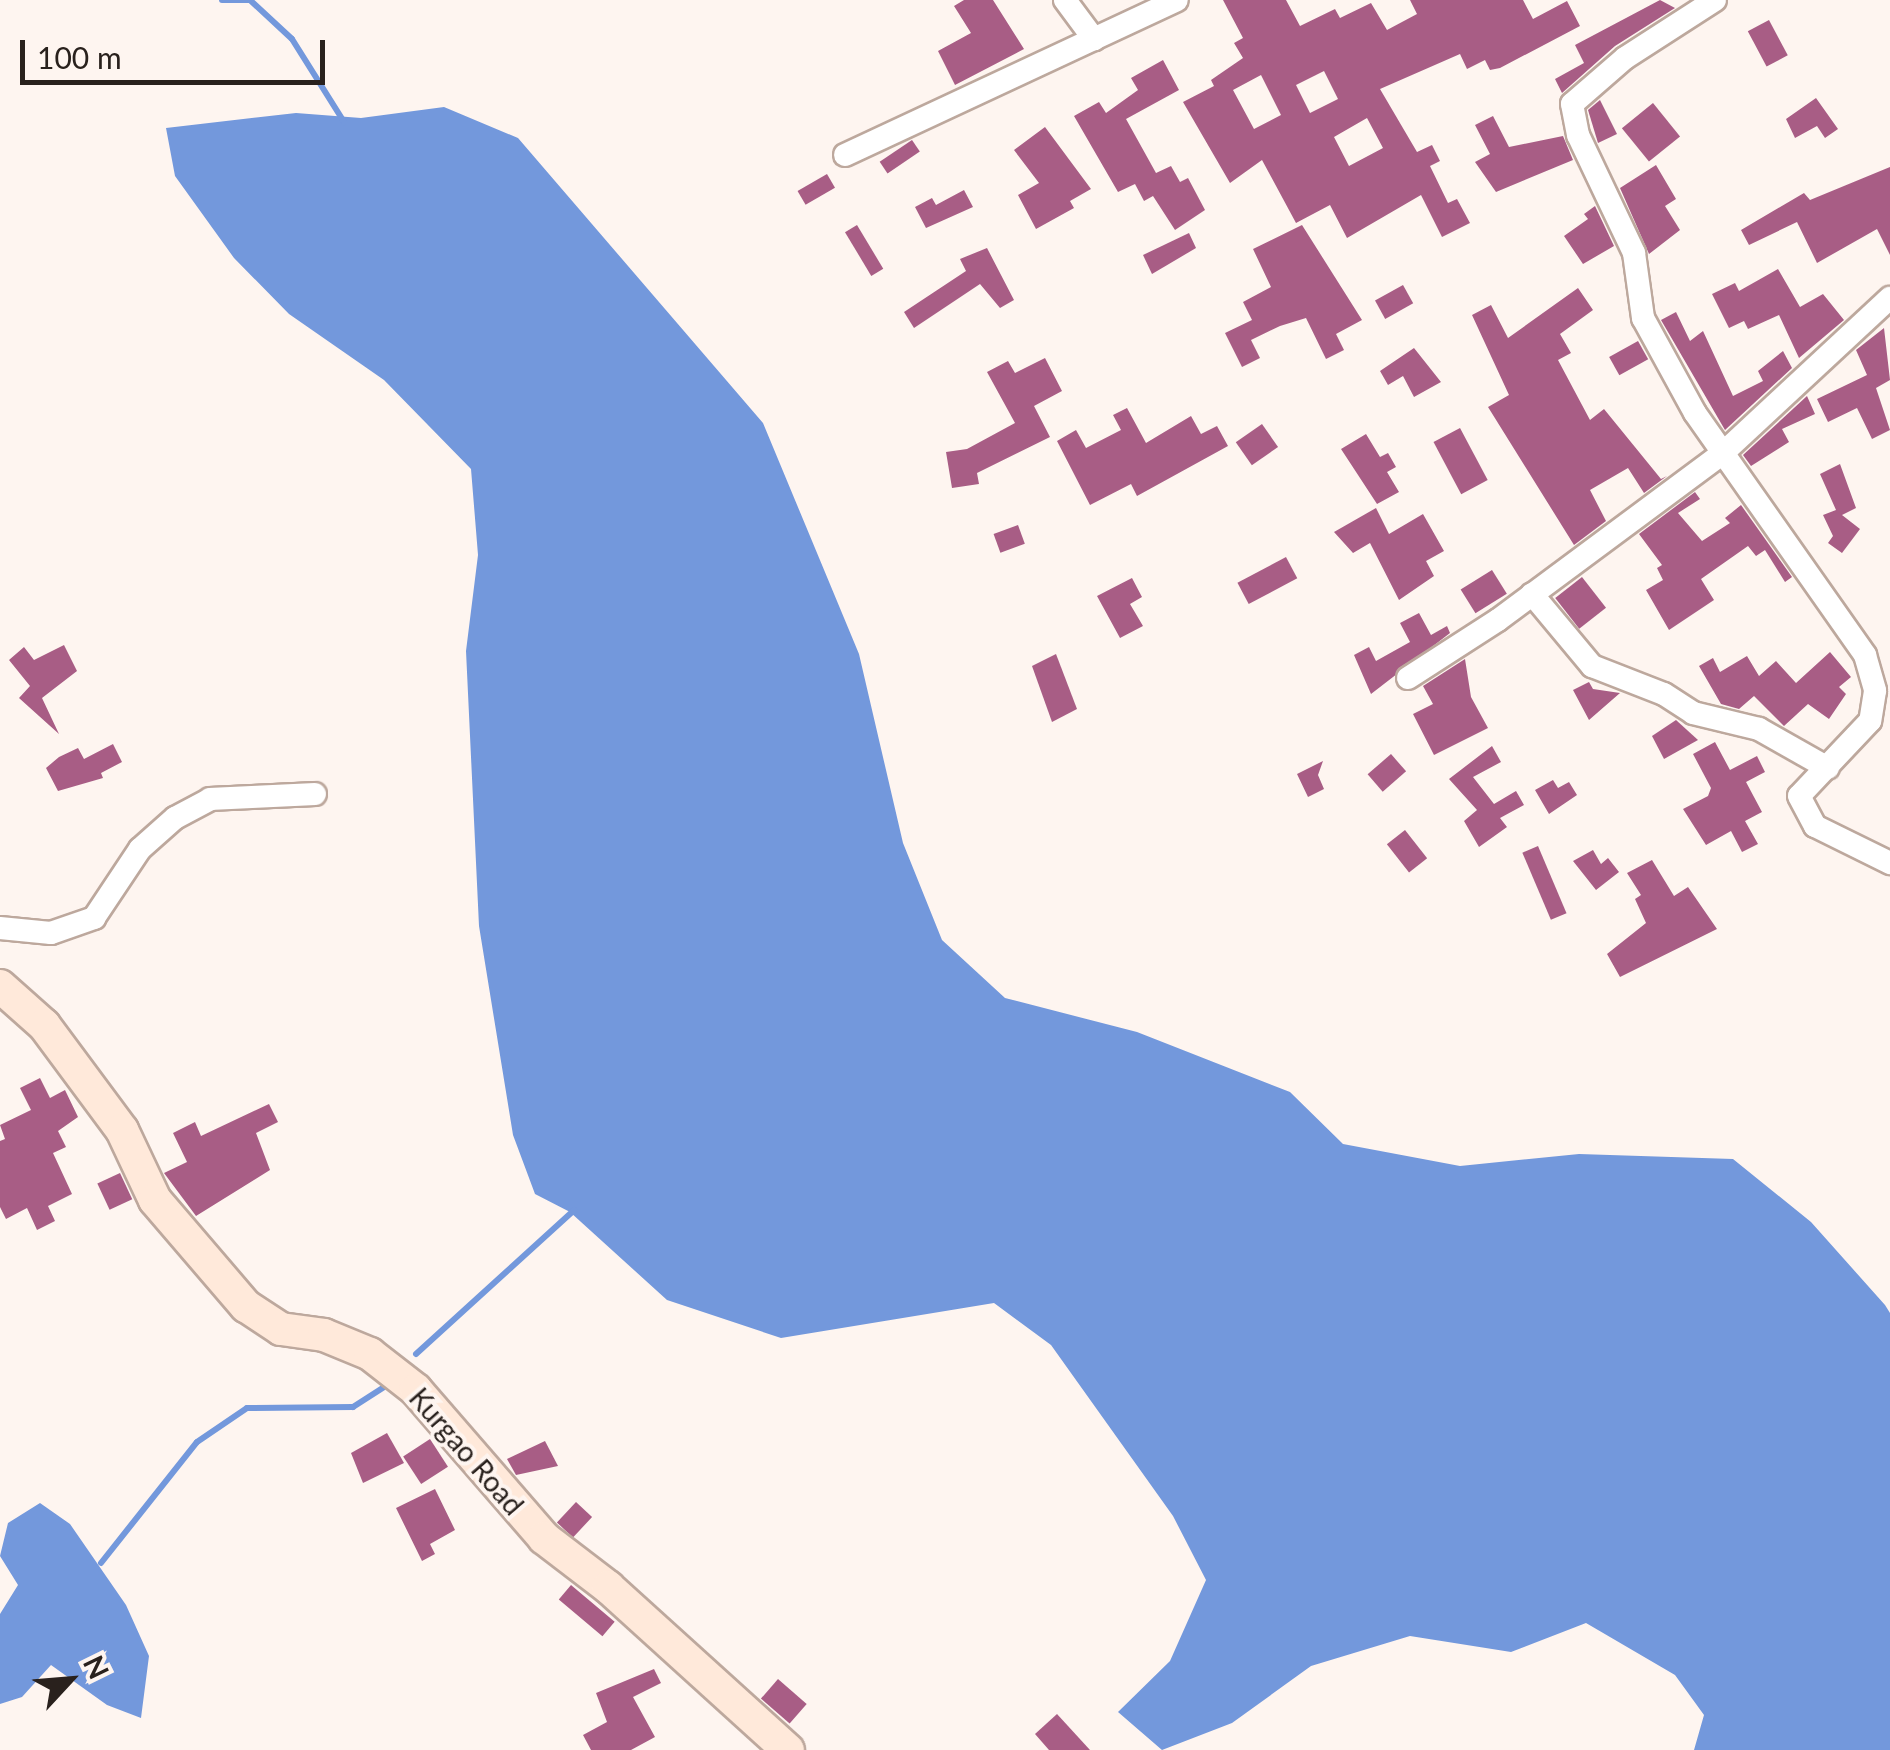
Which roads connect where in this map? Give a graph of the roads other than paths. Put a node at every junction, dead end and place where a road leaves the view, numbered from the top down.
1 (1065, 0) edge
2 (1177, 0) edge
3 (1715, 0) edge
4 (1094, 39) junction
5 (845, 156) dead end
6 (1890, 298) edge
7 (1723, 453) junction
8 (1532, 594) junction
9 (1408, 678) dead end
10 (1828, 768) junction
11 (314, 794) dead end
12 (1890, 863) edge
13 (0, 928) edge
14 (0, 986) edge
15 (788, 1750) edge

1 - 4 street
2 - 4 street
3 - 7 street
4 - 5 street
6 - 7 street
7 - 8 street
7 - 10 street
8 - 9 street
8 - 10 street
10 - 12 street
11 - 13 street
14 - 15 street, Kurgao Road

